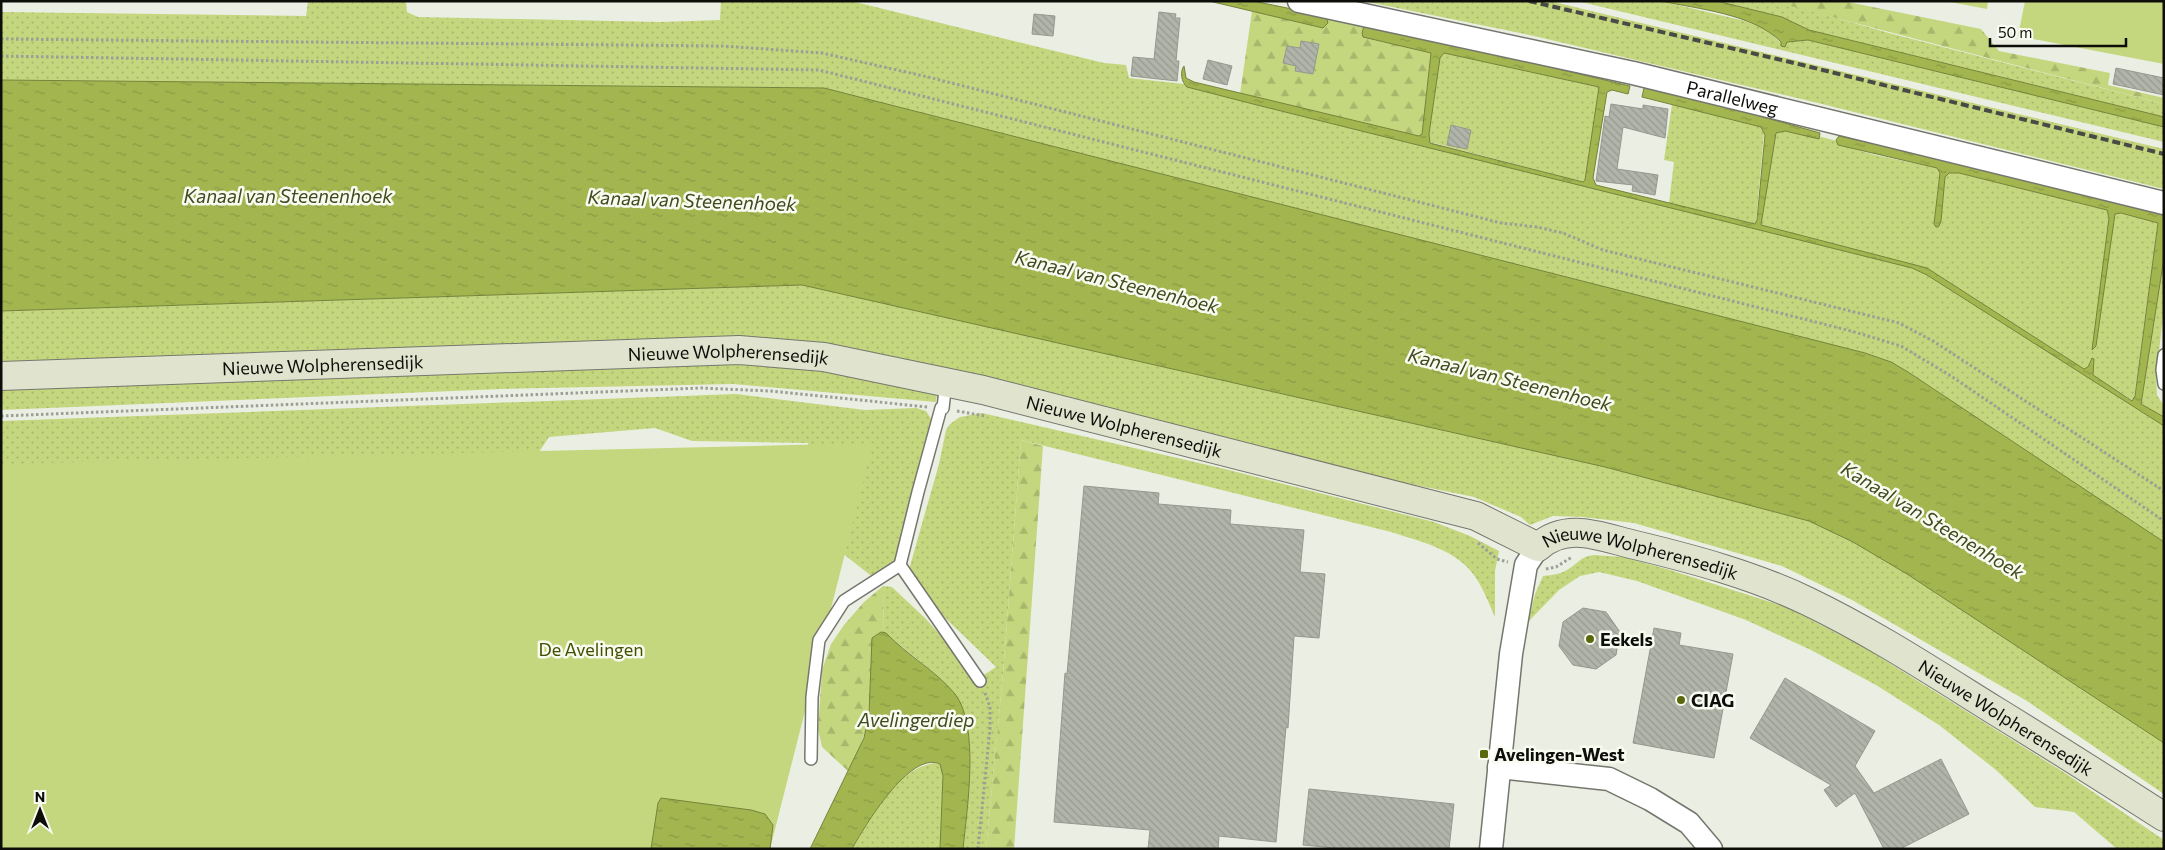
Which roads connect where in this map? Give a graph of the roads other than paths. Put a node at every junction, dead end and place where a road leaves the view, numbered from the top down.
1 (1299, 1) edge
2 (2164, 203) edge
3 (2164, 355) edge
4 (1, 376) edge
5 (2164, 384) edge
6 (945, 395) junction
7 (1532, 556) junction
8 (900, 565) junction
9 (980, 681) road end
10 (811, 760) dead end
11 (1499, 767) junction
12 (2164, 817) edge
13 (1491, 849) edge
14 (1711, 849) edge

1 - 2 street, Parallelweg
3 - 5 lane
4 - 6 street, Nieuwe Wolpherensedijk
6 - 7 street, Nieuwe Wolpherensedijk
6 - 8 lane
7 - 11 street
7 - 12 street, Nieuwe Wolpherensedijk
8 - 9 lane
8 - 10 lane
11 - 13 street
11 - 14 street

